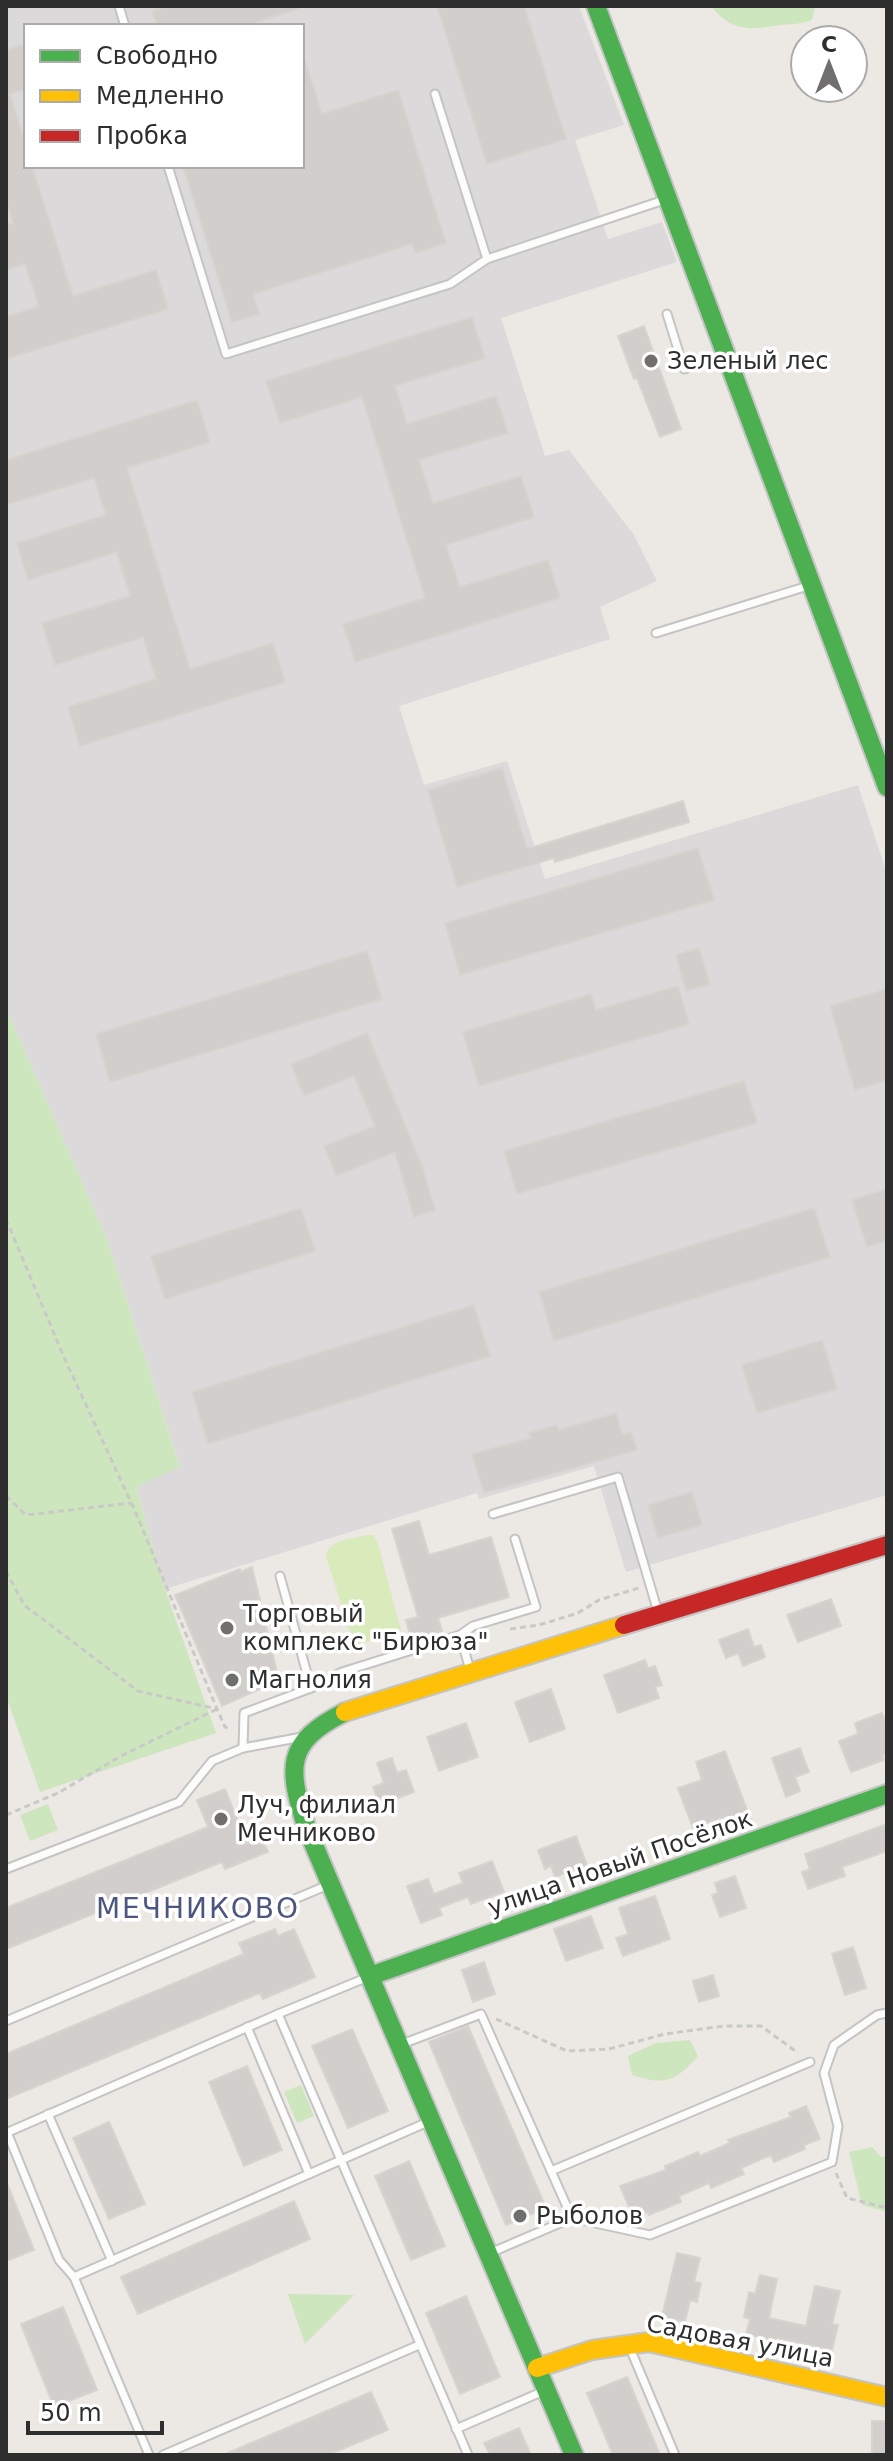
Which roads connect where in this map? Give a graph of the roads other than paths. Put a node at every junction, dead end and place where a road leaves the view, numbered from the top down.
1 (596, 6) edge
2 (435, 94) dead end
3 (169, 168) edge
4 (669, 199) junction
5 (487, 259) junction
6 (667, 314) dead end
7 (727, 355) junction
8 (813, 585) junction
9 (656, 633) dead end
10 (887, 787) edge
11 (493, 1514) dead end
12 (515, 1539) dead end
13 (887, 1545) edge
14 (280, 1576) dead end
15 (659, 1614) junction
16 (460, 1635) junction
17 (471, 1671) junction
18 (311, 1688) junction
19 (304, 1737) junction
20 (243, 1748) junction
21 (887, 1794) edge
22 (6, 1869) edge
23 (330, 1884) junction
24 (370, 1976) junction
25 (887, 2013) edge
26 (278, 2014) junction
27 (6, 2021) edge
28 (247, 2027) junction
29 (400, 2045) junction
30 (810, 2062) road end
31 (48, 2114) junction
32 (431, 2121) junction
33 (7, 2132) edge
34 (341, 2161) junction
35 (551, 2171) junction
36 (309, 2174) junction
37 (572, 2218) junction
38 (488, 2254) junction
39 (112, 2261) junction
40 (74, 2277) junction
41 (628, 2344) junction
42 (419, 2345) junction
43 (537, 2368) junction
44 (546, 2390) junction
45 (887, 2397) edge
46 (456, 2429) junction
47 (149, 2455) edge
48 (163, 2455) edge
49 (468, 2455) edge
50 (574, 2455) edge
51 (675, 2455) edge

1 - 4 main road
2 - 5 lane
3 - 5 lane
4 - 5 lane
4 - 7 main road
6 - 7 lane
7 - 8 main road
8 - 9 lane
8 - 10 main road
11 - 15 lane
12 - 16 lane
13 - 15 main road
14 - 18 lane
15 - 17 main road
16 - 17 lane
16 - 18 lane
17 - 19 main road
18 - 20 lane
19 - 20 lane
19 - 23 main road
20 - 22 lane
21 - 24 main road, улица Новый Посёлок
23 - 24 main road
23 - 27 lane
24 - 26 lane
24 - 29 main road
25 - 37 lane
26 - 28 lane
26 - 34 lane
28 - 31 lane
28 - 36 lane
29 - 32 main road
29 - 35 lane
30 - 35 lane
31 - 33 lane
31 - 39 lane
32 - 34 lane
32 - 38 main road
33 - 40 lane
34 - 36 lane
34 - 42 lane
35 - 37 lane
36 - 39 lane
37 - 38 lane
38 - 43 main road
39 - 40 lane
40 - 47 lane
41 - 43 main road, Садовая улица
41 - 45 main road, Садовая улица
41 - 51 lane
42 - 46 lane
42 - 48 lane
43 - 44 main road
44 - 46 lane
44 - 50 main road
46 - 49 lane

